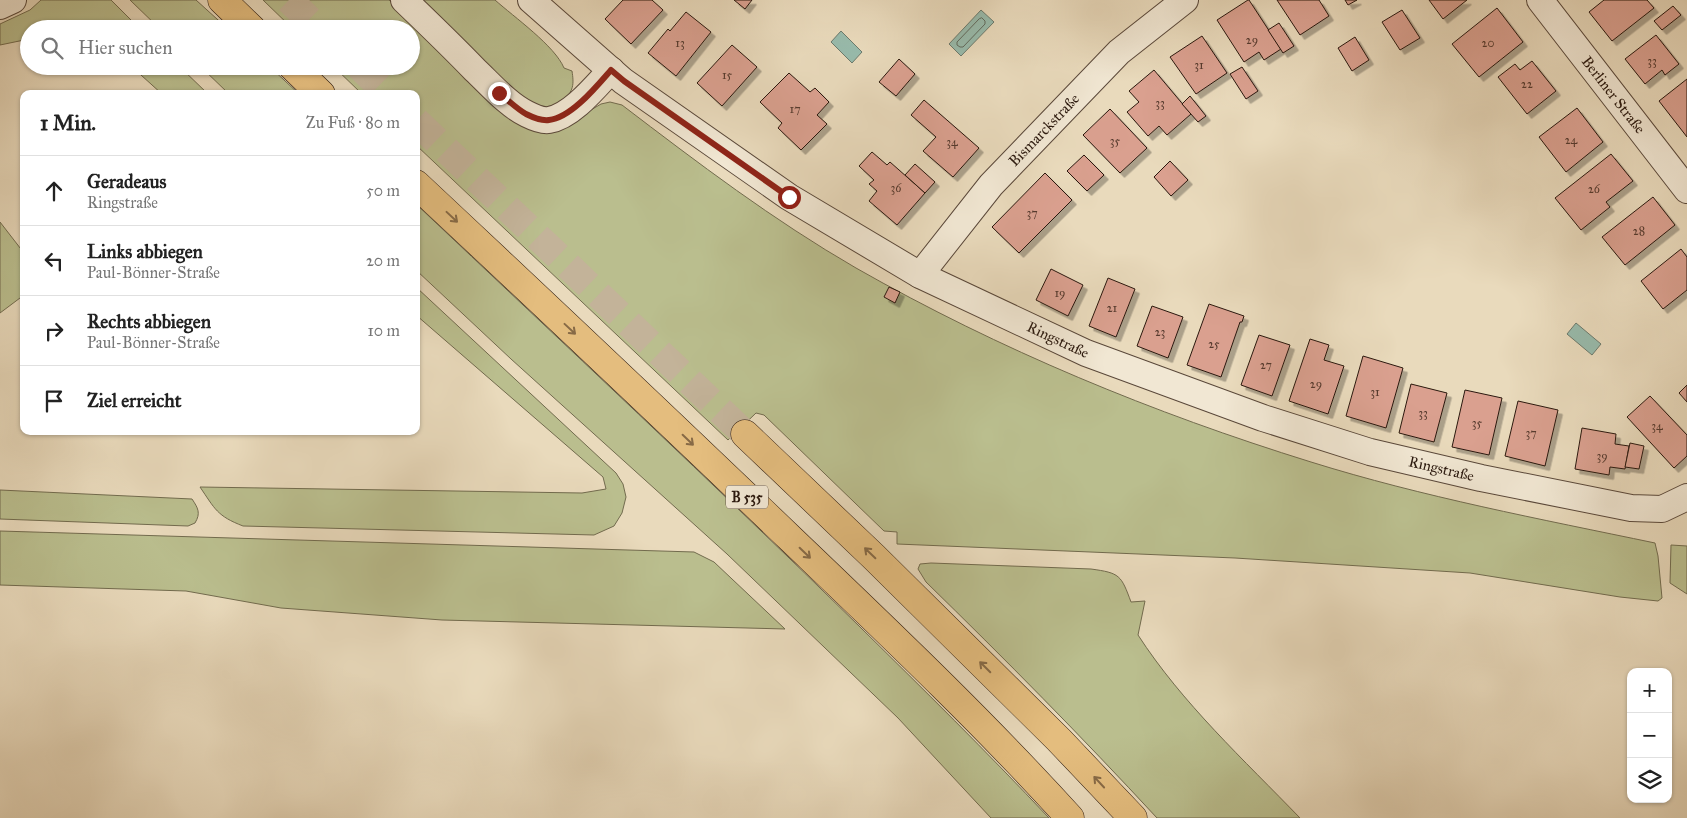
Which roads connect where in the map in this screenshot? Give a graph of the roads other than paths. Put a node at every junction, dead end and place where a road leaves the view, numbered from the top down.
1 (12, 0) edge
2 (222, 0) edge
3 (404, 0) edge
4 (531, 0) edge
5 (1540, 0) edge
6 (1182, 1) edge
7 (0, 6) edge
8 (243, 20) edge
9 (611, 70) junction
10 (301, 75) edge
11 (317, 90) edge
12 (420, 188) edge
13 (1687, 190) edge
14 (920, 275) junction
15 (745, 434) tunnel mouth
16 (1687, 497) edge
17 (1070, 818) edge
18 (1133, 818) edge

1 - 7 street
2 - 8 highway
3 - 9 street
4 - 9 street, Ringstraße
5 - 13 street, Berliner Straße
6 - 14 street, Bismarckstraße
9 - 14 street, Ringstraße
10 - 11 highway
12 -> 17 highway, B 535
14 - 16 street, Ringstraße
18 -> 15 highway, B 535

